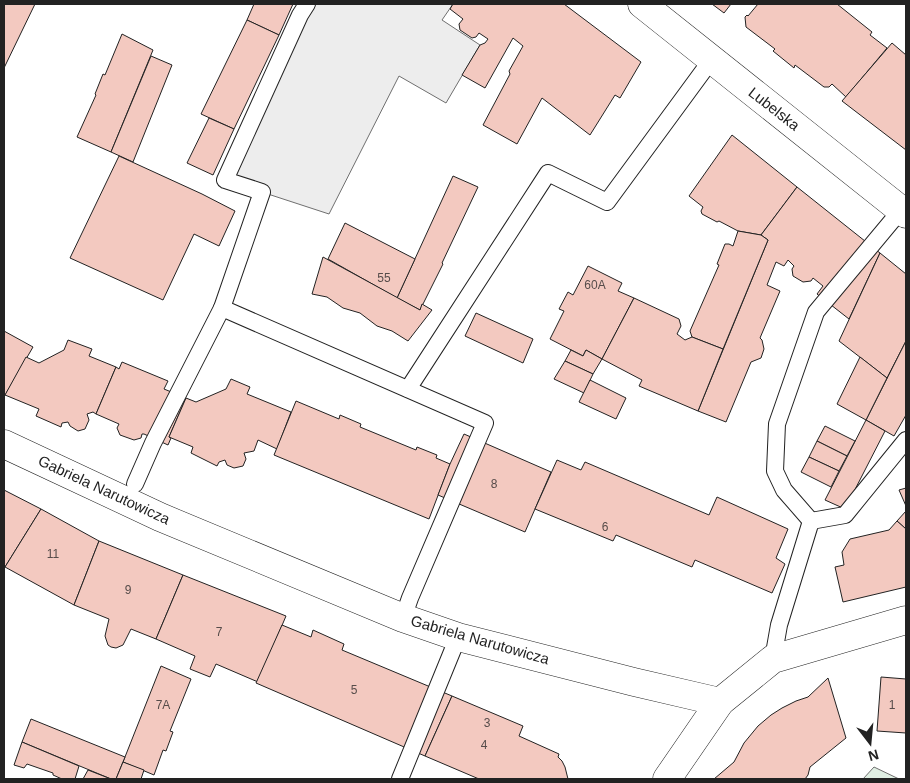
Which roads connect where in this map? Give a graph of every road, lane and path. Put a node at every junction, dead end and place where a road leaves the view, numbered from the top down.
1 (307, 4) edge
2 (642, 4) edge
3 (712, 59) junction
4 (904, 212) edge
5 (222, 308) junction
6 (408, 389) junction
7 (906, 440) edge
8 (4, 444) edge
9 (135, 484) dead end
10 (811, 522) junction
11 (403, 618) junction
12 (906, 620) edge
13 (458, 637) junction
14 (773, 659) junction
15 (720, 702) junction
16 (400, 779) edge
17 (666, 779) edge

1 - 5 lane
2 - 3 street, Lubelska
3 - 4 street, Lubelska
3 - 6 lane
4 - 10 lane
5 - 6 lane
5 - 9 lane
6 - 11 lane
7 - 10 lane
8 - 11 street, Gabriela Narutowicza
10 - 14 lane
11 - 13 street, Gabriela Narutowicza
12 - 14 street
13 - 15 street, Gabriela Narutowicza
13 - 16 lane
14 - 15 street
15 - 17 street

